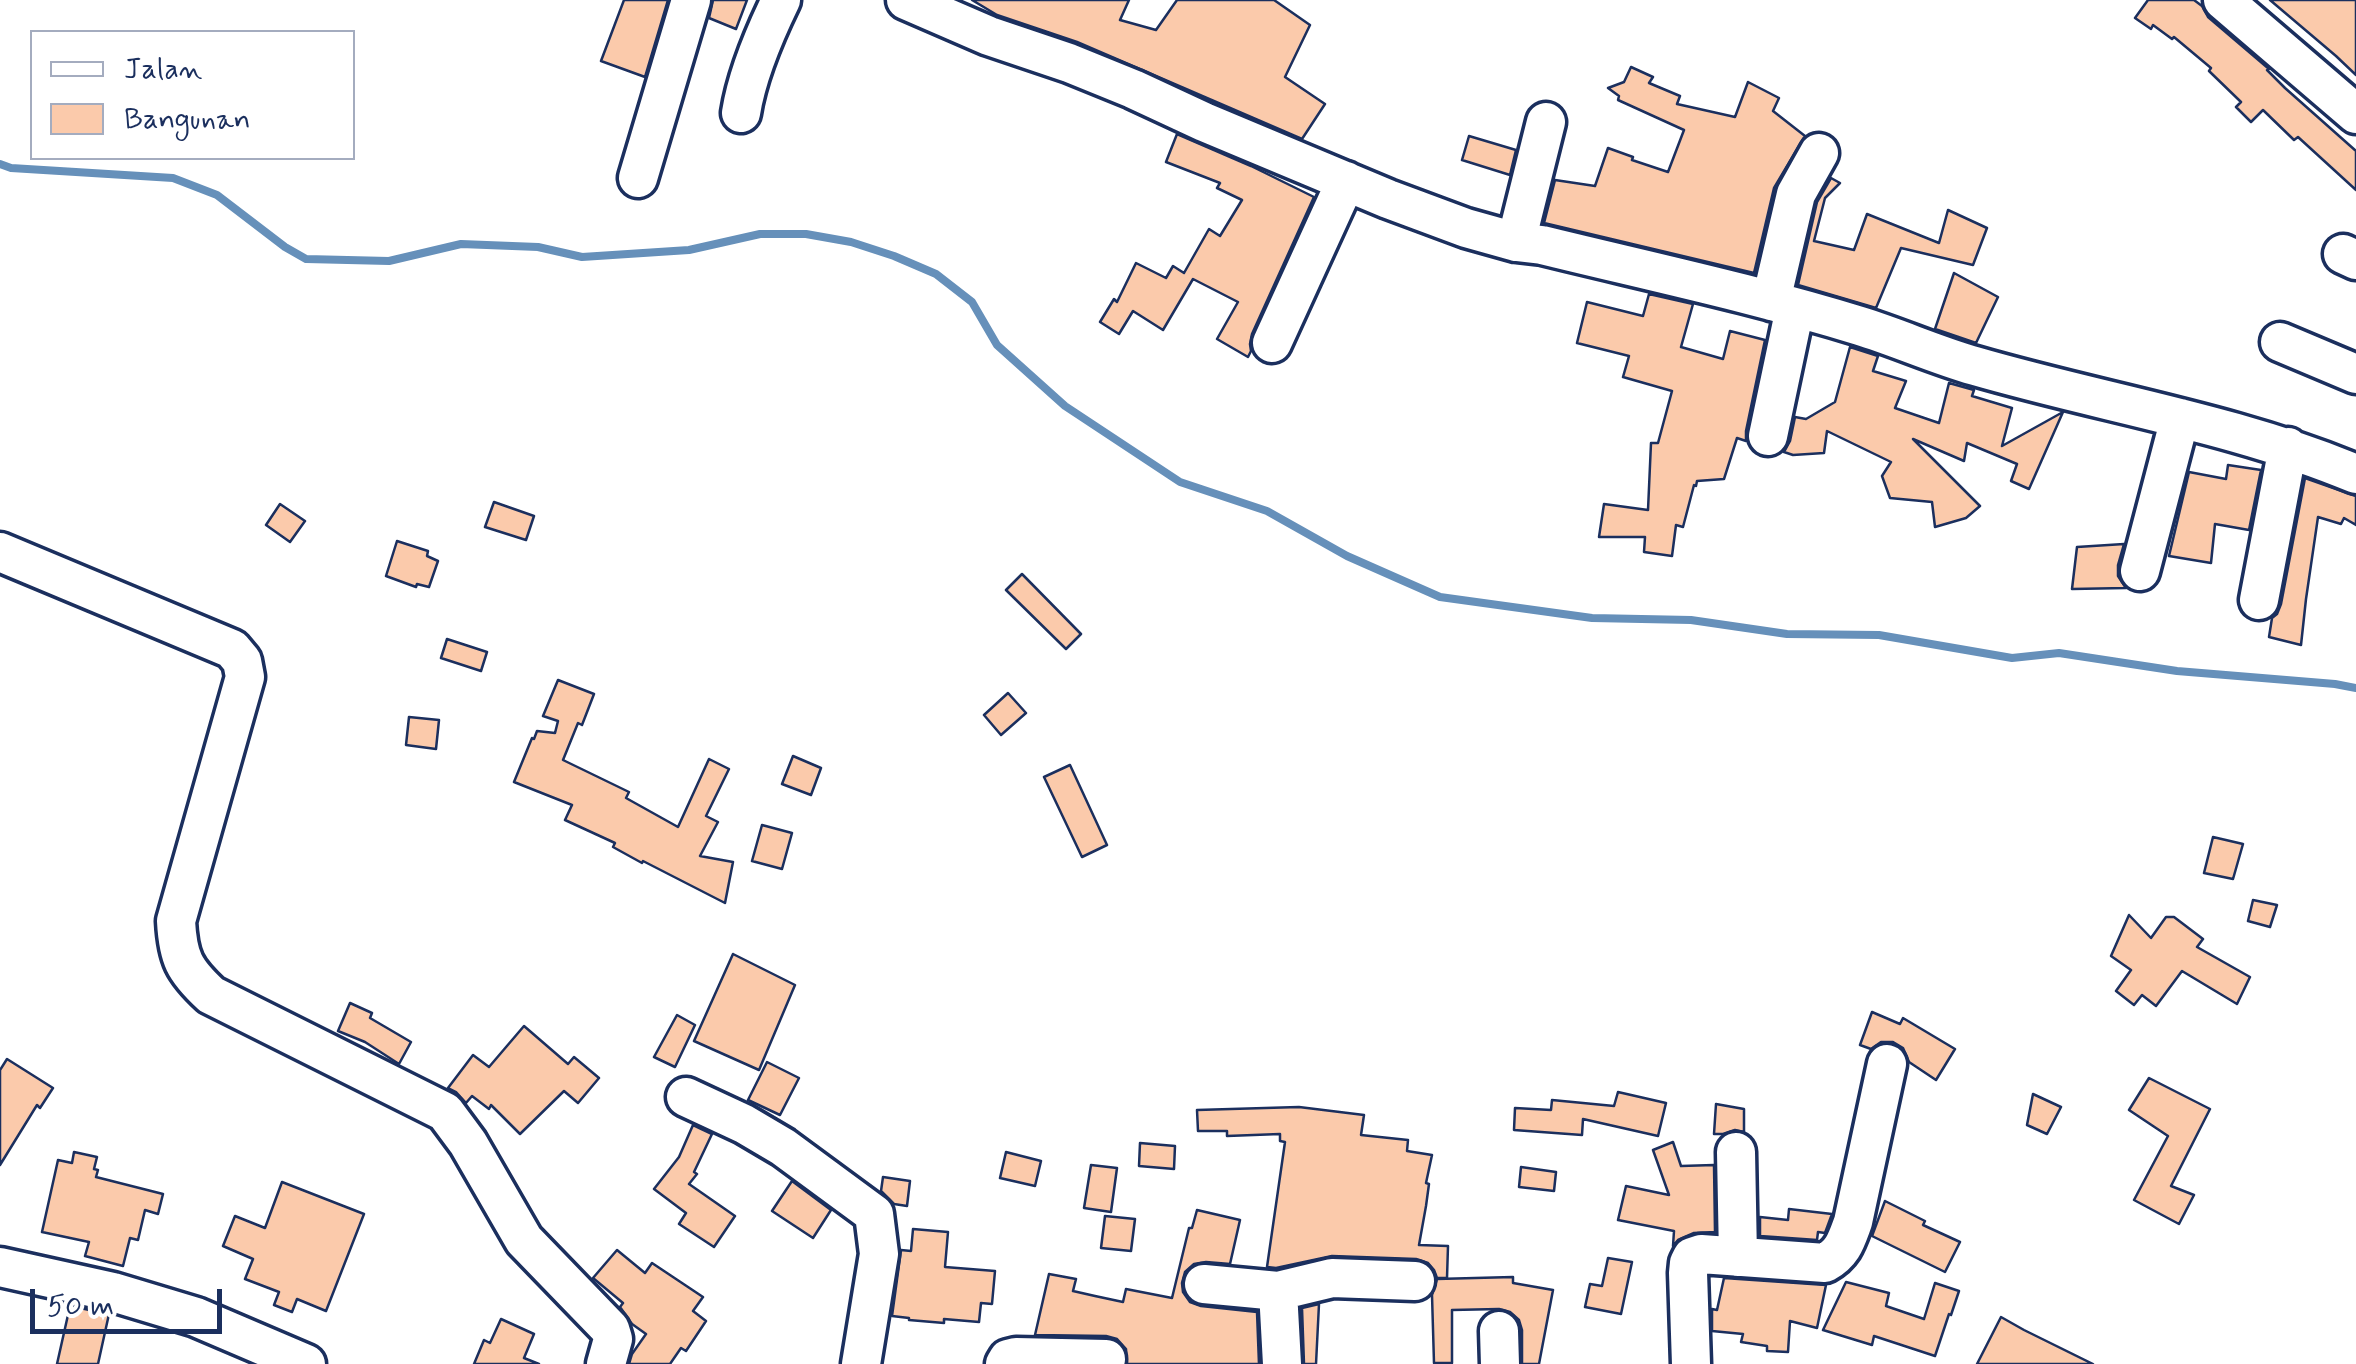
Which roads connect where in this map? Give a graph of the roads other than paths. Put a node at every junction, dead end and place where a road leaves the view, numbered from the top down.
1 (691, 0) edge
2 (781, 0) edge
3 (906, 0) edge
4 (2223, 0) edge
5 (742, 113) dead end
6 (2356, 114) edge
7 (1546, 122) dead end
8 (1819, 153) dead end
9 (638, 178) dead end
10 (1346, 181) junction
11 (1516, 242) junction
12 (1783, 305) junction
13 (1272, 342) dead end
14 (2280, 342) dead end
15 (2356, 374) edge
16 (2180, 418) junction
17 (1768, 436) dead end
18 (2288, 447) junction
19 (2356, 474) edge
20 (0, 552) edge
21 (2140, 570) dead end
22 (2259, 600) dead end
23 (1887, 1064) dead end
24 (686, 1097) dead end
25 (1736, 1152) dead end
26 (1738, 1257) junction
27 (0, 1266) edge
28 (1416, 1281) dead end
29 (1204, 1284) dead end
30 (1278, 1292) junction
31 (1106, 1359) dead end
32 (306, 1364) edge
33 (606, 1364) edge
34 (861, 1364) edge
35 (1005, 1364) edge
36 (1282, 1364) edge
37 (1691, 1364) edge

1 - 9 street
2 - 5 street
3 - 10 street
4 - 6 street
7 - 11 street
8 - 12 street
10 - 11 street
10 - 13 street
11 - 12 street
12 - 16 street
12 - 17 street
14 - 15 street
16 - 18 street
16 - 21 street
18 - 19 street
18 - 22 street
20 - 33 street
23 - 26 street
24 - 34 street
25 - 26 street
26 - 37 street
27 - 32 street
28 - 30 street
29 - 30 street
30 - 36 street
31 - 35 street

